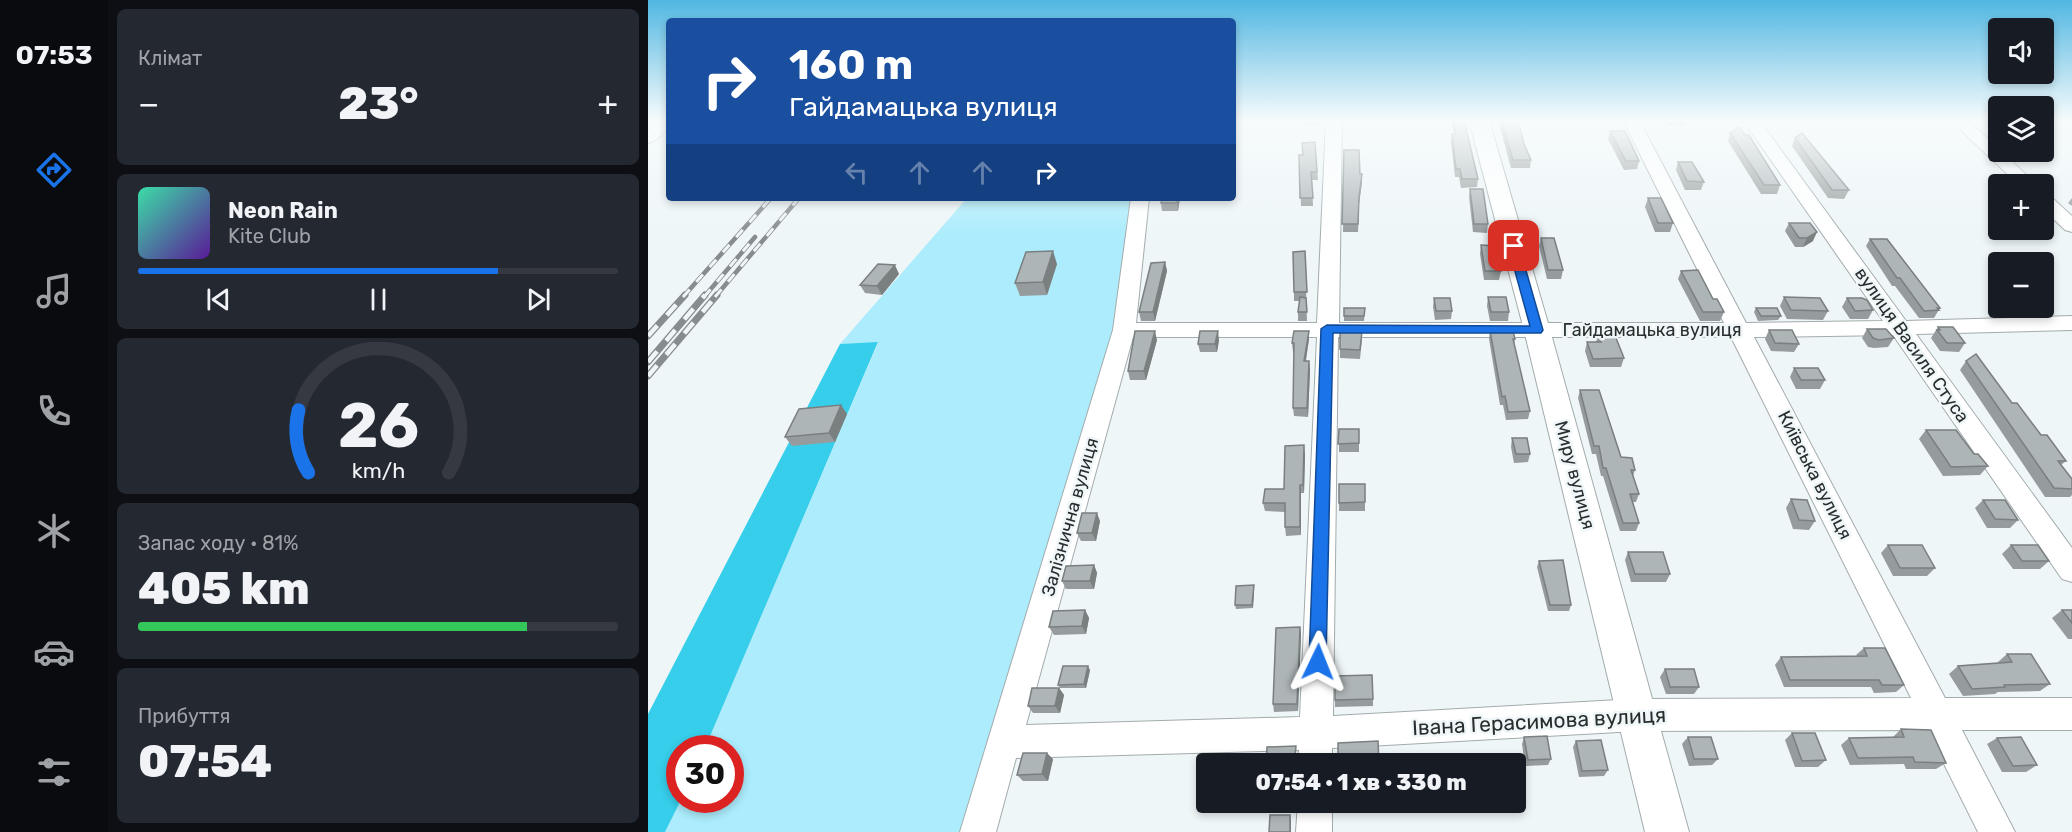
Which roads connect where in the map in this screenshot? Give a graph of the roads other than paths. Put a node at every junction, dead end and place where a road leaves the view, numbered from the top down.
1 (1333, 159) edge
2 (1490, 159) edge
3 (1651, 159) edge
4 (1779, 159) edge
5 (2000, 159) edge
6 (2017, 174) edge
7 (1140, 201) edge
8 (2054, 209) edge
9 (2072, 226) edge
10 (2072, 323) edge
11 (1327, 329) junction
12 (1124, 330) junction
13 (1537, 330) junction
14 (1900, 330) junction
15 (1741, 331) junction
16 (2072, 569) edge
17 (1937, 714) junction
18 (2072, 714) edge
19 (1637, 715) junction
20 (1005, 742) junction
21 (1315, 748) edge
22 (1314, 813) edge
23 (978, 832) edge
24 (1314, 832) edge
25 (1667, 832) edge
26 (1997, 832) edge

1 - 11 street
2 - 13 main road, Миру вулиця
3 - 15 street, Київська вулиця
4 - 14 street, вулиця Василя Стуса
5 - 6 street
7 - 12 street, Залізнична вулиця
8 - 9 street
10 - 14 street, Гайдамацька вулиця
11 - 12 street, Гайдамацька вулиця
11 - 13 street, Гайдамацька вулиця
11 - 21 street
12 - 20 street, Залізнична вулиця
13 - 15 street, Гайдамацька вулиця
13 - 19 main road, Миру вулиця
14 - 15 street, Гайдамацька вулиця
14 - 16 street, вулиця Василя Стуса
15 - 17 street, Київська вулиця
17 - 18 street, Івана Герасимова вулиця
17 - 19 street, Івана Герасимова вулиця
17 - 26 street, Київська вулиця
19 - 21 street, Івана Герасимова вулиця
19 - 25 main road, Миру вулиця
20 - 21 street, Івана Герасимова вулиця
20 - 23 street, Залізнична вулиця
22 - 24 street

